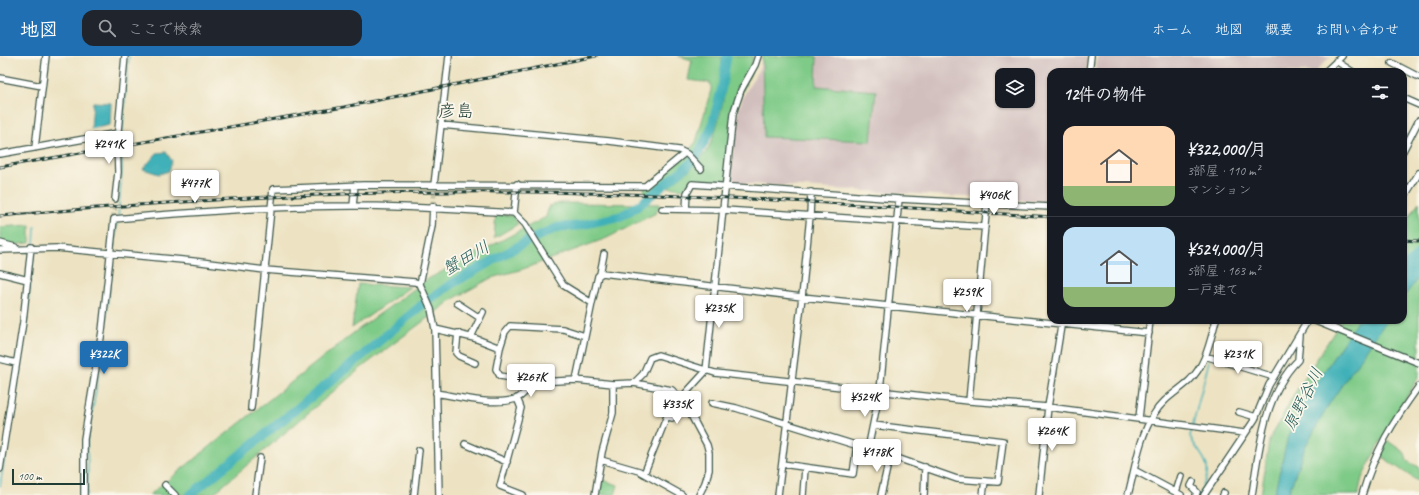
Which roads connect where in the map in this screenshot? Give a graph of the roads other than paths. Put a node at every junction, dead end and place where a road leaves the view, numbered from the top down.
1 (46, 56) edge
2 (126, 56) edge
3 (449, 56) edge
4 (758, 56) edge
5 (1091, 56) edge
6 (1342, 56) edge
7 (1336, 61) junction
8 (1392, 63) dead end
9 (1090, 68) edge
10 (1330, 68) edge
11 (1347, 68) edge
12 (1402, 68) edge
13 (1407, 71) edge
14 (1419, 77) edge
15 (0, 78) edge
16 (42, 86) junction
17 (1407, 100) edge
18 (1419, 105) edge
19 (1419, 120) edge
20 (441, 125) junction
21 (118, 133) junction
22 (1407, 143) edge
23 (35, 148) junction
24 (0, 154) edge
25 (686, 154) junction
26 (701, 169) dead end
27 (1419, 173) edge
28 (517, 184) junction
29 (355, 185) junction
30 (434, 185) junction
31 (726, 186) junction
32 (811, 192) junction
33 (1407, 192) edge
34 (115, 199) tunnel mouth
35 (899, 199) junction
36 (987, 203) junction
37 (353, 206) junction
38 (433, 207) junction
39 (1047, 207) edge
40 (272, 209) junction
41 (662, 209) dead end
42 (686, 210) junction
43 (724, 210) junction
44 (514, 213) junction
45 (810, 216) junction
46 (898, 221) junction
47 (985, 227) junction
48 (0, 243) edge
49 (31, 247) junction
50 (18, 248) junction
51 (0, 250) edge
52 (110, 253) junction
53 (604, 254) dead end
54 (265, 270) junction
55 (0, 273) edge
56 (600, 274) junction
57 (28, 280) junction
58 (422, 286) junction
59 (715, 286) junction
60 (802, 297) junction
61 (457, 303) dead end
62 (592, 303) junction
63 (889, 305) junction
64 (483, 312) dead end
65 (976, 314) junction
66 (480, 318) junction
67 (1047, 321) edge
68 (1062, 324) edge
69 (1078, 324) edge
70 (1150, 324) edge
71 (1215, 324) edge
72 (1306, 324) edge
73 (1322, 324) edge
74 (435, 328) junction
75 (458, 333) junction
76 (1149, 333) junction
77 (1300, 335) junction
78 (585, 336) junction
79 (471, 337) junction
80 (500, 348) junction
81 (1205, 356) junction
82 (0, 359) edge
83 (475, 362) dead end
84 (16, 363) junction
85 (1419, 363) edge
86 (706, 371) junction
87 (1274, 377) junction
88 (576, 380) junction
89 (792, 381) junction
90 (537, 382) junction
91 (634, 383) junction
92 (613, 384) junction
93 (1419, 386) edge
94 (880, 390) junction
95 (436, 392) junction
96 (517, 398) junction
97 (682, 400) junction
98 (969, 401) junction
99 (712, 403) dead end
100 (1048, 407) junction
101 (251, 408) dead end
102 (1239, 412) dead end
103 (1256, 417) junction
104 (1139, 418) junction
105 (1150, 421) junction
106 (786, 423) junction
107 (873, 425) junction
108 (1244, 433) junction
109 (465, 444) dead end
110 (857, 445) junction
111 (868, 448) junction
112 (419, 450) dead end
113 (890, 455) junction
114 (260, 458) dead end
115 (601, 460) junction
116 (507, 462) junction
117 (782, 464) junction
118 (925, 467) junction
119 (805, 468) junction
120 (0, 469) edge
121 (1134, 470) junction
122 (644, 474) junction
123 (1181, 476) dead end
124 (985, 481) junction
125 (1193, 482) dead end
126 (165, 485) dead end
127 (174, 493) edge
128 (1178, 494) edge
129 (84, 495) edge
130 (255, 495) edge
131 (414, 495) edge
132 (439, 495) edge
133 (523, 495) edge
134 (595, 495) edge
135 (682, 495) edge
136 (699, 495) edge
137 (778, 495) edge
138 (803, 495) edge
139 (881, 495) edge
140 (924, 495) edge
141 (983, 495) edge
142 (1039, 495) edge
143 (1128, 495) edge
144 (1196, 495) edge
145 (1204, 495) edge
146 (1252, 495) edge
147 (1362, 495) edge

1 - 16 street
2 - 21 street
3 - 20 street
4 - 31 street
5 - 9 street
6 - 7 street
7 - 10 street
7 - 11 street
8 - 12 street
13 - 14 street
15 - 16 street
16 - 23 street
17 - 18 street
19 - 22 street
20 - 25 street
20 - 30 street
21 - 23 street
21 - 34 street
23 - 24 street
25 - 26 street
25 - 28 street
27 - 33 street
28 - 30 street
28 - 44 street
29 - 30 street
29 - 37 street
29 - 40 street
31 - 32 street
31 - 42 street
31 - 43 street
32 - 35 street
32 - 45 street
35 - 36 street
35 - 46 street
36 - 39 street
36 - 47 street
37 - 38 street
37 - 40 street
38 - 44 street
38 - 58 street
40 - 52 street
40 - 54 street
41 - 42 street
42 - 43 street
43 - 45 street
43 - 59 street
44 - 62 street
45 - 46 street
45 - 60 street
46 - 47 street
46 - 63 street
47 - 65 street
48 - 50 street
49 - 50 street
49 - 52 street
49 - 57 street
50 - 51 street
52 - 54 street
52 - 129 street
53 - 56 street
54 - 58 street
54 - 101 street
55 - 57 street
56 - 59 street
56 - 62 street
57 - 84 street
58 - 74 street
59 - 60 street
59 - 86 street
60 - 63 street
60 - 89 street
61 - 66 street
62 - 78 street
63 - 65 street
63 - 94 street
64 - 66 street
65 - 67 street
65 - 98 street
66 - 79 street
68 - 100 street
69 - 76 street
70 - 76 street
71 - 81 street
72 - 77 street
73 - 85 street
74 - 75 street
74 - 95 street
75 - 79 street
75 - 83 street
76 - 104 street
77 - 87 street
77 - 146 street
78 - 80 street
78 - 88 street
79 - 80 street
80 - 90 street
81 - 87 street
81 - 105 street
82 - 84 street
84 - 120 street
86 - 89 street
86 - 91 street
86 - 97 street
87 - 103 street
88 - 90 street
88 - 92 street
89 - 94 street
89 - 106 street
90 - 96 street
91 - 92 street
91 - 97 street
92 - 115 street
93 - 147 street
94 - 98 street
94 - 107 street
95 - 96 street
95 - 132 street
96 - 116 street
97 - 122 street
97 - 136 street
98 - 100 street
99 - 106 street
100 - 104 street
100 - 142 street
102 - 103 street
103 - 108 street
104 - 105 street
105 - 108 street
105 - 121 street
106 - 110 street
106 - 117 street
107 - 111 street
107 - 124 street
108 - 145 street
109 - 116 street
110 - 111 street
110 - 119 street
111 - 113 street
112 - 131 street
113 - 118 street
113 - 139 street
114 - 130 street
115 - 122 street
115 - 134 street
116 - 133 street
117 - 119 street
117 - 137 street
118 - 124 street
118 - 140 street
119 - 138 street
121 - 128 street
121 - 143 street
122 - 135 street
123 - 128 street
124 - 141 street
125 - 144 street
126 - 127 street

